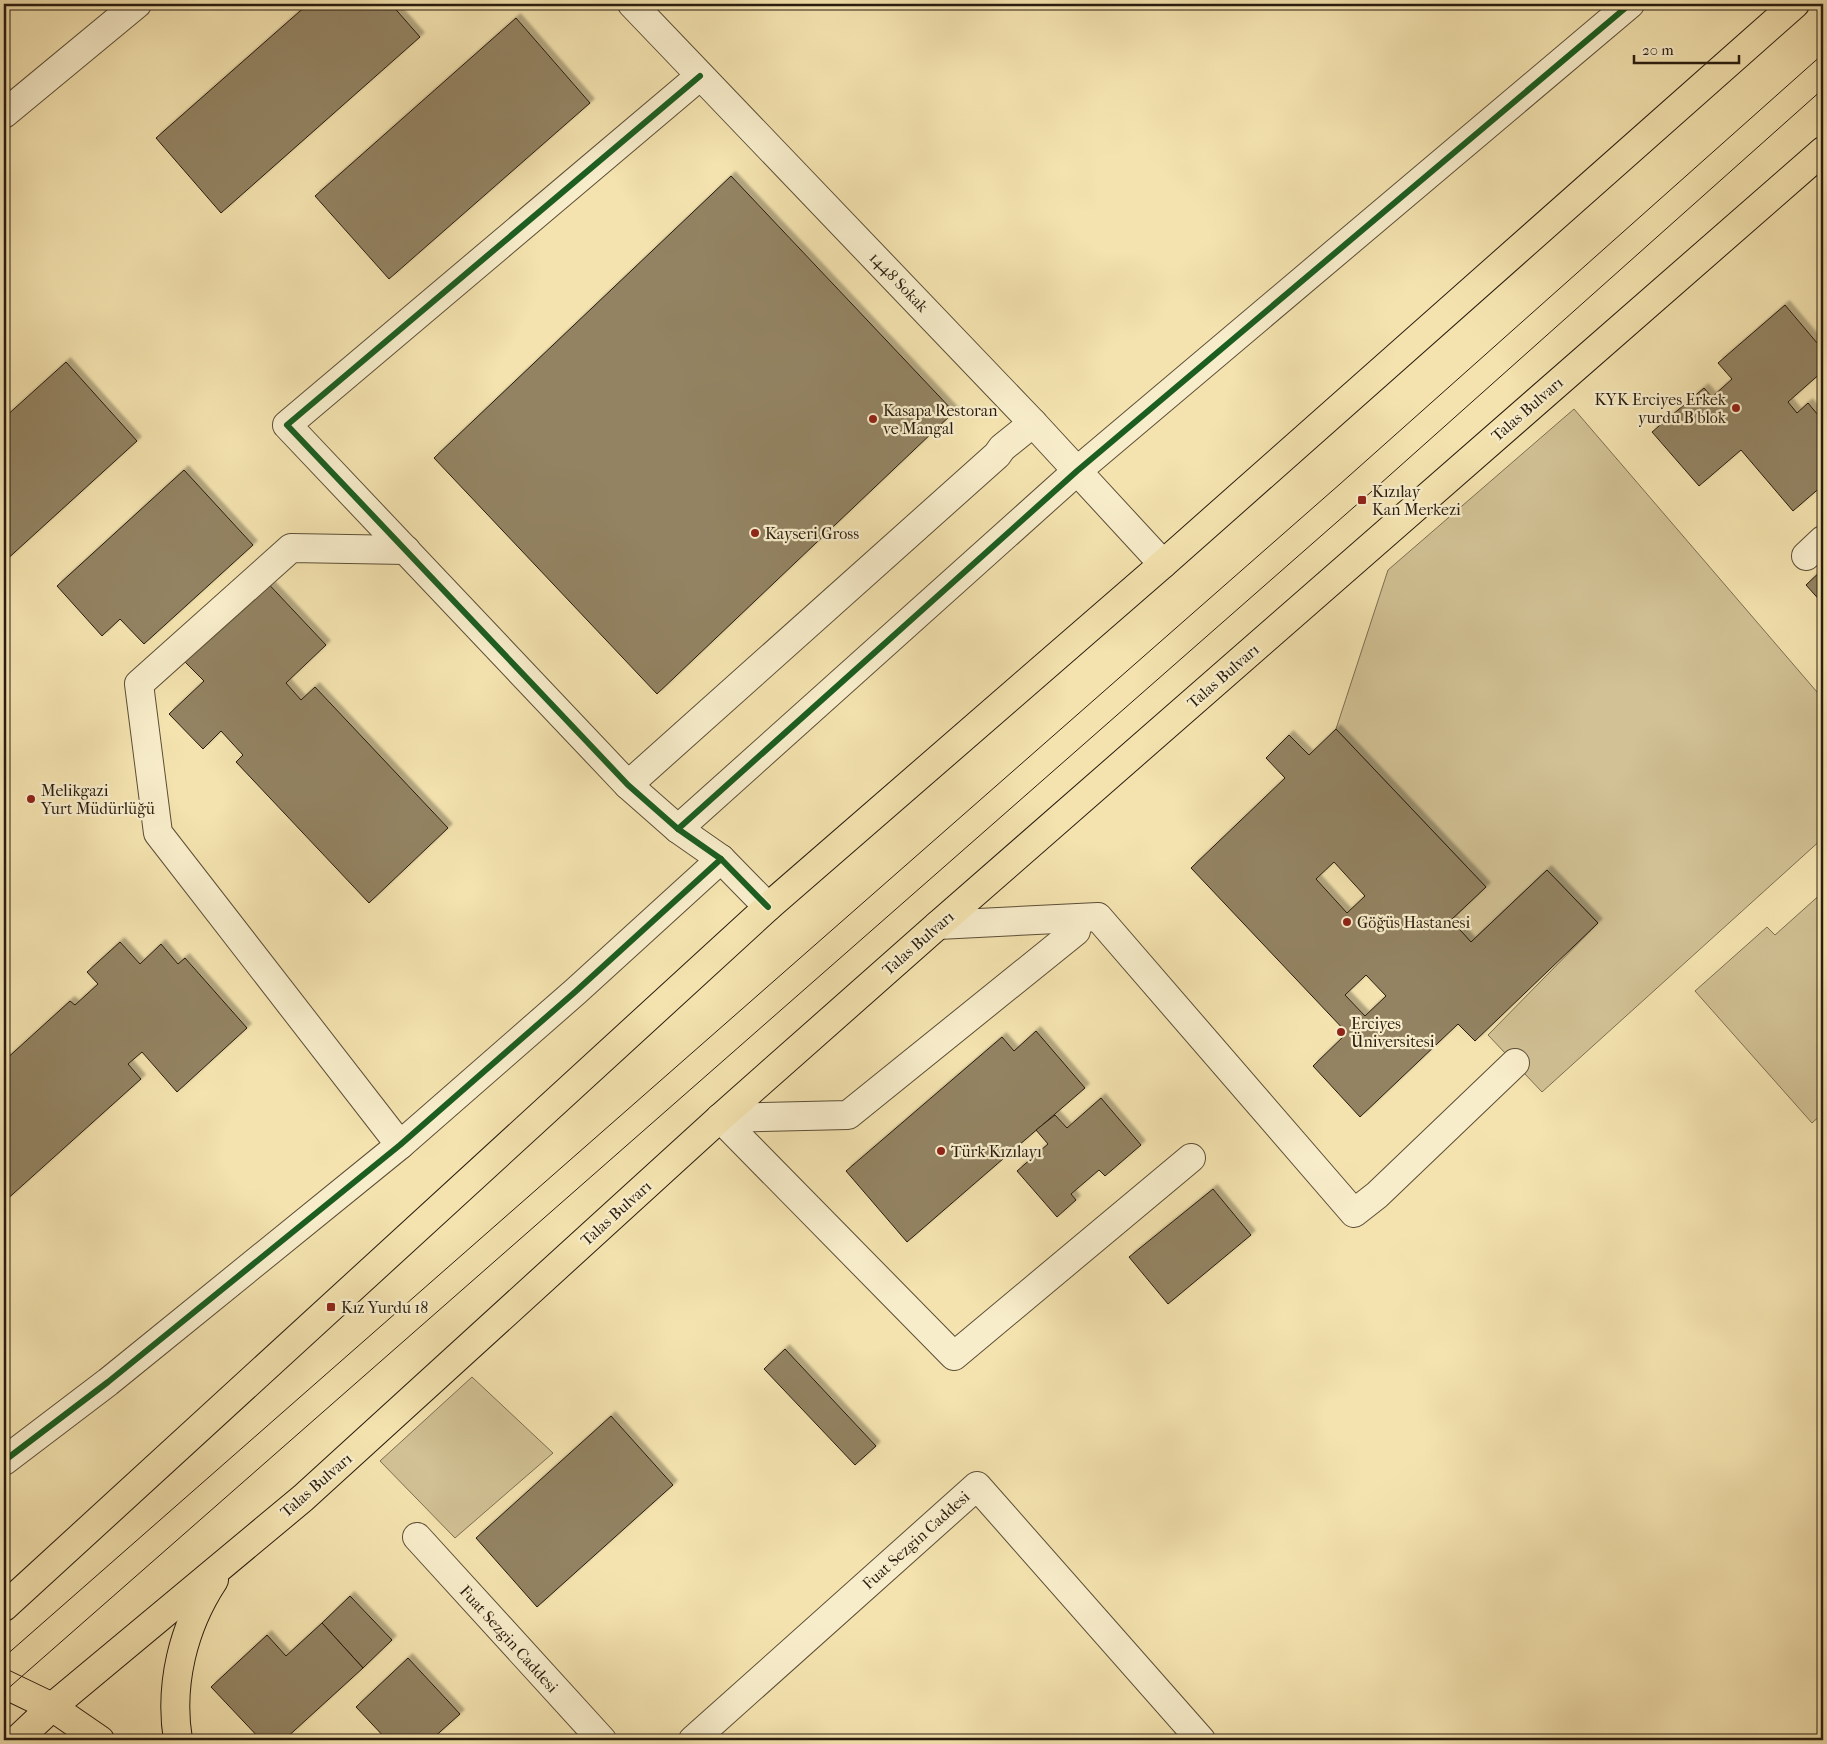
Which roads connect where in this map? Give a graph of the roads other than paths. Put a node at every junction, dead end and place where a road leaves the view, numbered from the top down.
1 (137, 4) edge
2 (632, 4) edge
3 (1630, 4) edge
4 (1795, 4) edge
5 (700, 76) junction
6 (4, 114) edge
7 (1823, 150) edge
8 (1033, 423) junction
9 (1077, 471) junction
10 (406, 550) junction
11 (1163, 564) junction
12 (628, 785) junction
13 (678, 829) junction
14 (722, 859) junction
15 (768, 907) junction
16 (938, 924) junction
17 (1076, 931) dead end
18 (1515, 1063) dead end
19 (720, 1118) junction
20 (400, 1145) junction
21 (1191, 1158) dead end
22 (4, 1461) edge
23 (416, 1537) dead end
24 (224, 1563) junction
25 (4, 1607) edge
26 (4, 1684) edge
27 (52, 1707) junction
28 (17, 1740) edge
29 (100, 1740) edge
30 (178, 1740) edge
31 (602, 1740) edge
32 (693, 1740) edge
33 (1201, 1740) edge

1 - 6 street
2 - 5 street, 1448 Sokak
3 - 9 street
4 - 11 main road
5 - 8 street, 1448 Sokak
5 - 10 street
7 - 16 main road, Talas Bulvarı
8 - 9 street, 1448 Sokak
8 - 12 street
9 - 11 street, 1448 Sokak
9 - 13 street
10 - 12 street
10 - 20 street
11 - 15 main road
12 - 13 street
13 - 14 street
14 - 15 street
14 - 20 street
15 - 25 main road
16 - 18 street
16 - 19 main road, Talas Bulvarı
17 - 19 street
19 - 21 street
19 - 24 main road, Talas Bulvarı
20 - 22 street
23 - 31 street, Fuat Sezgin Caddesi
24 - 27 main road, Talas Bulvarı
24 - 30 main road
26 - 27 main road
27 - 28 main road, Talas Bulvarı
27 - 29 main road
32 - 33 street, Fuat Sezgin Caddesi

